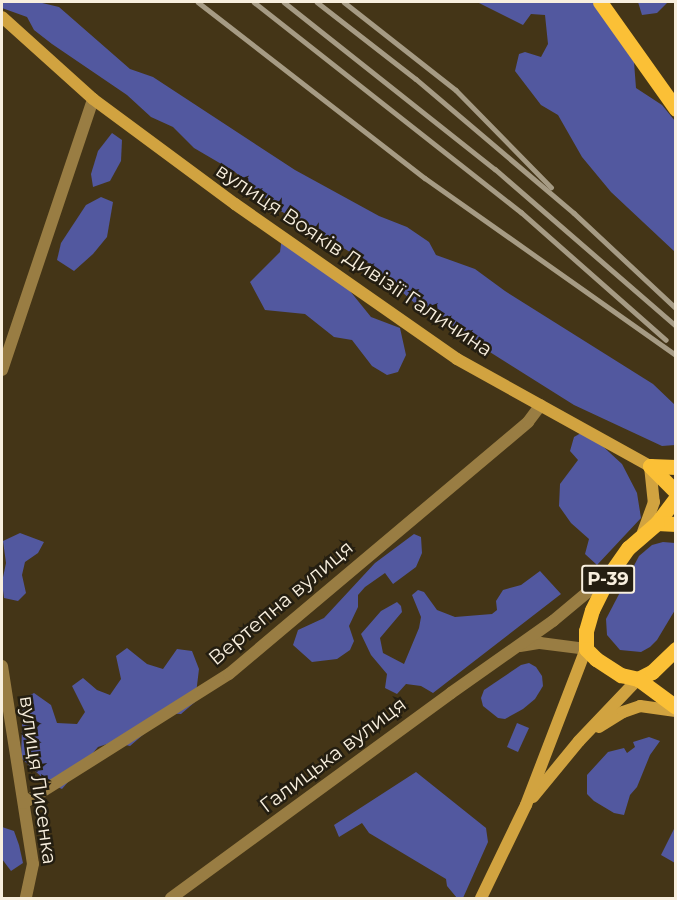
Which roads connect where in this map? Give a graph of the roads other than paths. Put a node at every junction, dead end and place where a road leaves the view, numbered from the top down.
1 (600, 2) edge
2 (2, 17) edge
3 (93, 99) junction
4 (675, 109) edge
5 (2, 370) edge
6 (541, 405) junction
7 (650, 466) junction
8 (675, 467) edge
9 (675, 492) edge
10 (675, 498) edge
11 (657, 523) junction
12 (675, 524) edge
13 (643, 532) junction
14 (611, 572) junction
15 (519, 646) junction
16 (586, 649) junction
17 (675, 649) edge
18 (2, 666) edge
19 (638, 679) junction
20 (675, 709) edge
21 (585, 735) junction
22 (24, 803) junction
23 (526, 805) junction
24 (26, 898) edge
25 (171, 898) edge
26 (482, 898) edge

1 - 4 main road
2 - 3 main road, вулиця Вояків Дивізії Галичина
3 - 5 street
3 - 6 main road, вулиця Вояків Дивізії Галичина
6 - 7 main road, вулиця Вояків Дивізії Галичина
6 - 22 street, Вертепна вулиця
7 - 8 main road
7 - 9 main road
7 - 13 main road, Р-39
10 - 11 main road
11 - 12 main road
11 - 13 main road, Р-39
13 - 14 main road, Р-39
14 - 15 street, Галицька вулиця
14 - 16 main road, Р-39
15 - 16 street
15 - 25 street, Галицька вулиця
16 - 19 main road
16 - 23 main road
17 - 19 main road
18 - 22 street, вулиця Лисенка
19 - 20 main road
19 - 21 main road
20 - 21 main road
21 - 23 main road
22 - 24 street, вулиця Лисенка
23 - 26 main road

